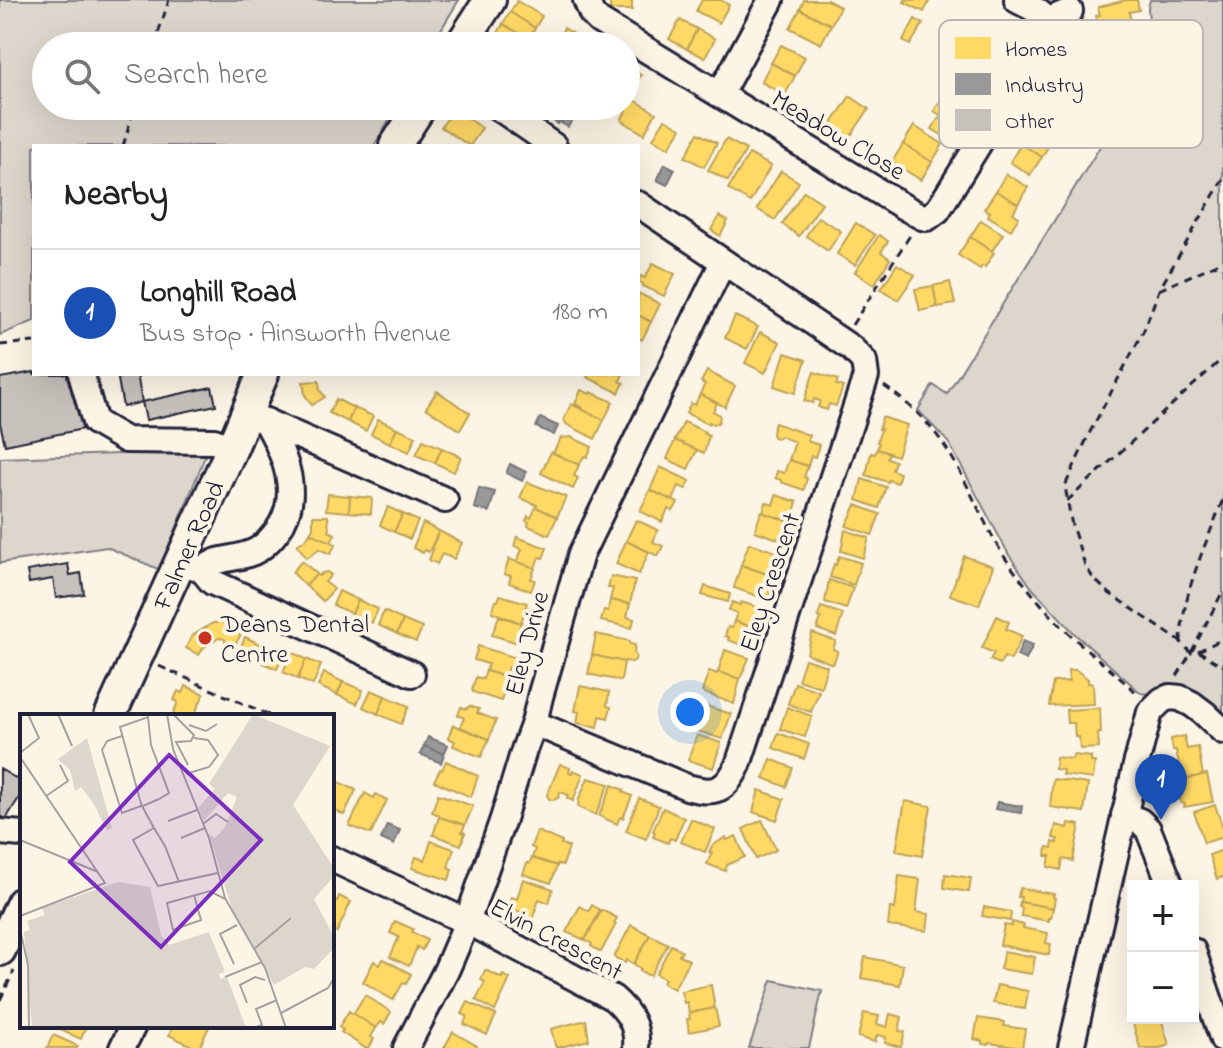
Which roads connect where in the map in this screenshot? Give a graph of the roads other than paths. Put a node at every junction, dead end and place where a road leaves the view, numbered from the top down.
1 (490, 0) edge
2 (771, 0) edge
3 (1017, 0) edge
4 (587, 3) edge
5 (1070, 11) dead end
6 (1046, 20) edge
7 (1049, 20) edge
8 (469, 32) edge
9 (617, 32) edge
10 (640, 46) edge
11 (720, 94) junction
12 (412, 120) edge
13 (516, 120) edge
14 (396, 144) edge
15 (551, 144) edge
16 (977, 148) edge
17 (640, 205) edge
18 (723, 262) junction
19 (82, 376) edge
20 (263, 376) edge
21 (256, 417) junction
22 (232, 448) junction
23 (445, 500) dead end
24 (191, 565) junction
25 (412, 674) dead end
26 (111, 714) edge
27 (534, 723) junction
28 (1223, 731) edge
29 (1124, 815) junction
30 (0, 832) edge
31 (20, 834) edge
32 (1116, 853) junction
33 (334, 860) edge
34 (1169, 880) edge
35 (20, 911) edge
36 (467, 922) junction
37 (1193, 952) edge
38 (8, 957) edge
39 (132, 1028) edge
40 (1223, 1040) edge
41 (122, 1048) edge
42 (406, 1048) edge
43 (636, 1048) edge
44 (1071, 1048) edge

1 - 8 main road
2 - 11 street
3 - 6 street
4 - 9 street, Meadow Close
5 - 7 street
10 - 11 street, Meadow Close
11 - 16 street, Meadow Close
12 - 14 main road
13 - 15 street
17 - 18 street
18 - 27 street, Eley Drive
18 - 27 street, Eley Crescent
19 - 22 street
20 - 21 main road, Falmer Road
21 - 22 main road, Falmer Road
21 - 23 street
21 - 24 street
22 - 24 main road, Falmer Road
24 - 25 street
24 - 26 main road, Falmer Road
27 - 36 street, Eley Drive
28 - 29 street
29 - 32 street
29 - 34 street
30 - 31 street
32 - 34 street
32 - 44 street
33 - 36 street, Elvin Crescent
35 - 38 main road
36 - 42 street, Eley Drive
36 - 43 street, Elvin Crescent
37 - 40 street
39 - 41 street

